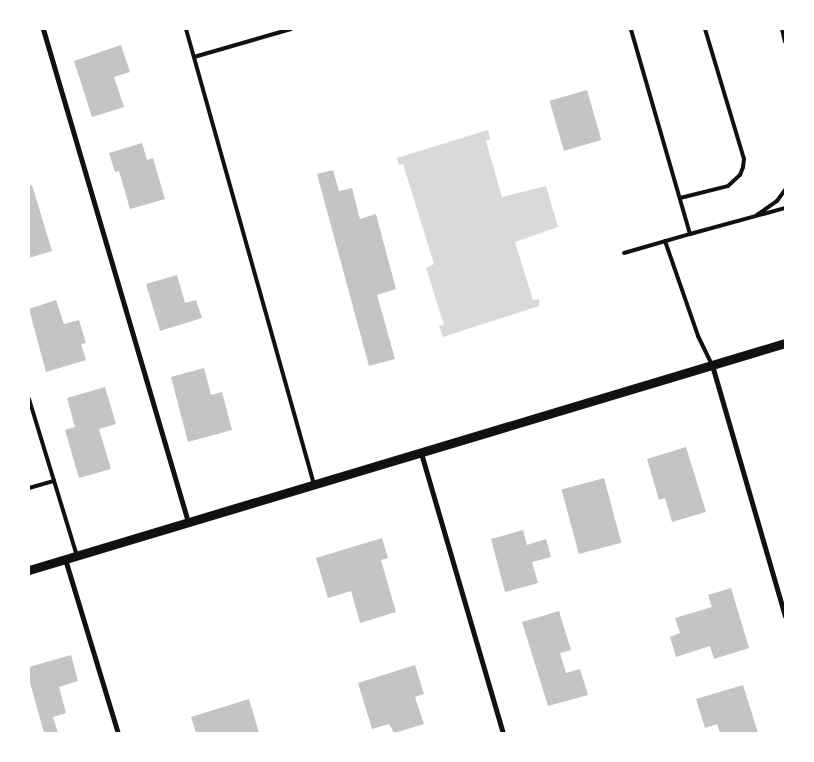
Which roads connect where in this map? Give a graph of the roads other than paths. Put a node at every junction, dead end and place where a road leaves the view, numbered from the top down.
1 (43, 29) edge
2 (186, 29) edge
3 (291, 29) edge
4 (631, 29) edge
5 (704, 29) edge
6 (782, 29) edge
7 (785, 42) edge
8 (194, 57) junction
9 (785, 190) edge
10 (680, 198) junction
11 (785, 208) edge
12 (754, 216) junction
13 (690, 234) junction
14 (665, 241) junction
15 (624, 253) dead end
16 (785, 343) edge
17 (712, 365) junction
18 (29, 398) edge
19 (420, 453) junction
20 (54, 481) junction
21 (314, 485) junction
22 (29, 488) edge
23 (188, 522) junction
24 (77, 556) junction
25 (65, 559) junction
26 (29, 570) edge
27 (785, 616) edge
28 (118, 733) edge
29 (503, 733) edge

1 - 23 street
2 - 8 lane
3 - 8 lane
4 - 10 lane
5 - 10 lane
6 - 7 lane
8 - 21 lane
9 - 12 lane
10 - 13 lane
11 - 12 lane
12 - 13 lane
13 - 14 lane
14 - 15 lane
14 - 17 lane
16 - 17 street
17 - 19 street
17 - 27 street
18 - 20 lane
19 - 21 street
19 - 29 street
20 - 22 lane
20 - 24 lane
21 - 23 street
23 - 24 street
24 - 25 street
25 - 26 street
25 - 28 street

